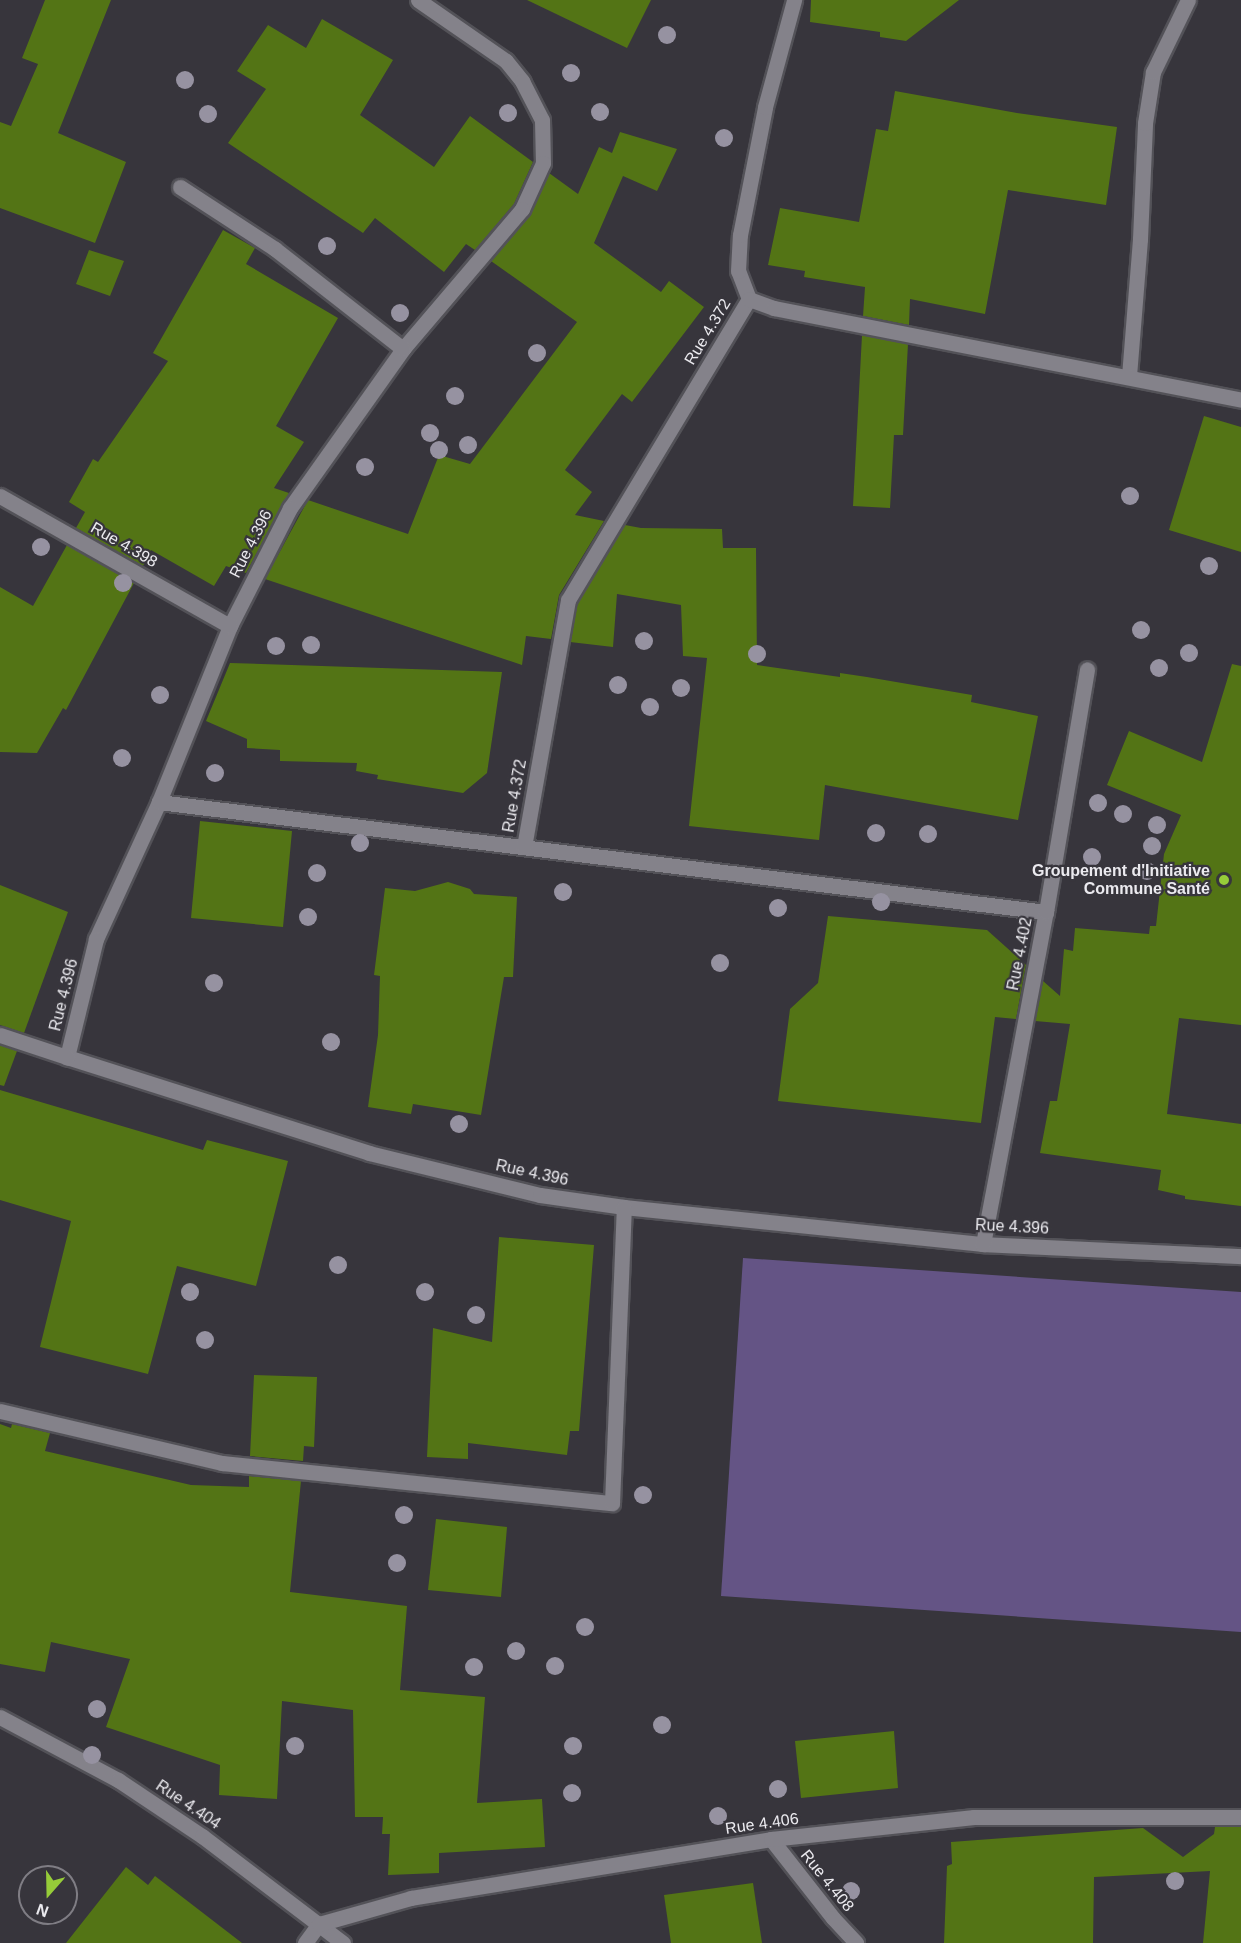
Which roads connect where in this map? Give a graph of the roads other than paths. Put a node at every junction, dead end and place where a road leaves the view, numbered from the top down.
1 (418, 0) edge
2 (794, 0) edge
3 (1188, 0) edge
4 (180, 187) dead end
5 (749, 299) junction
6 (403, 349) junction
7 (1130, 376) junction
8 (1241, 400) edge
9 (0, 496) edge
10 (230, 626) junction
11 (1087, 669) dead end
12 (159, 802) junction
13 (524, 847) junction
14 (1046, 912) junction
15 (0, 1035) edge
16 (67, 1057) junction
17 (624, 1207) junction
18 (983, 1244) junction
19 (1241, 1256) edge
20 (0, 1411) edge
21 (0, 1717) edge
22 (1241, 1817) edge
23 (771, 1839) junction
24 (319, 1923) junction
25 (305, 1943) edge
26 (343, 1943) edge
27 (856, 1943) edge

1 - 6 street, Rue 4.396
2 - 5 street
3 - 7 street
4 - 6 street
5 - 7 street, Rue 4.372
5 - 13 street, Rue 4.372
6 - 10 street, Rue 4.396
7 - 8 street, Rue 4.372
9 - 10 street, Rue 4.398
10 - 12 street, Rue 4.396
11 - 14 street, Rue 4.402
12 - 13 street
12 - 16 street, Rue 4.396
13 - 14 street
14 - 18 street, Rue 4.402
15 - 16 street
16 - 17 street, Rue 4.396
17 - 18 street, Rue 4.396
17 - 20 street
18 - 19 street, Rue 4.396
21 - 24 street, Rue 4.404
22 - 23 street, Rue 4.406
23 - 24 street, Rue 4.406
23 - 27 street, Rue 4.408
24 - 25 street
24 - 26 street, Rue 4.404

